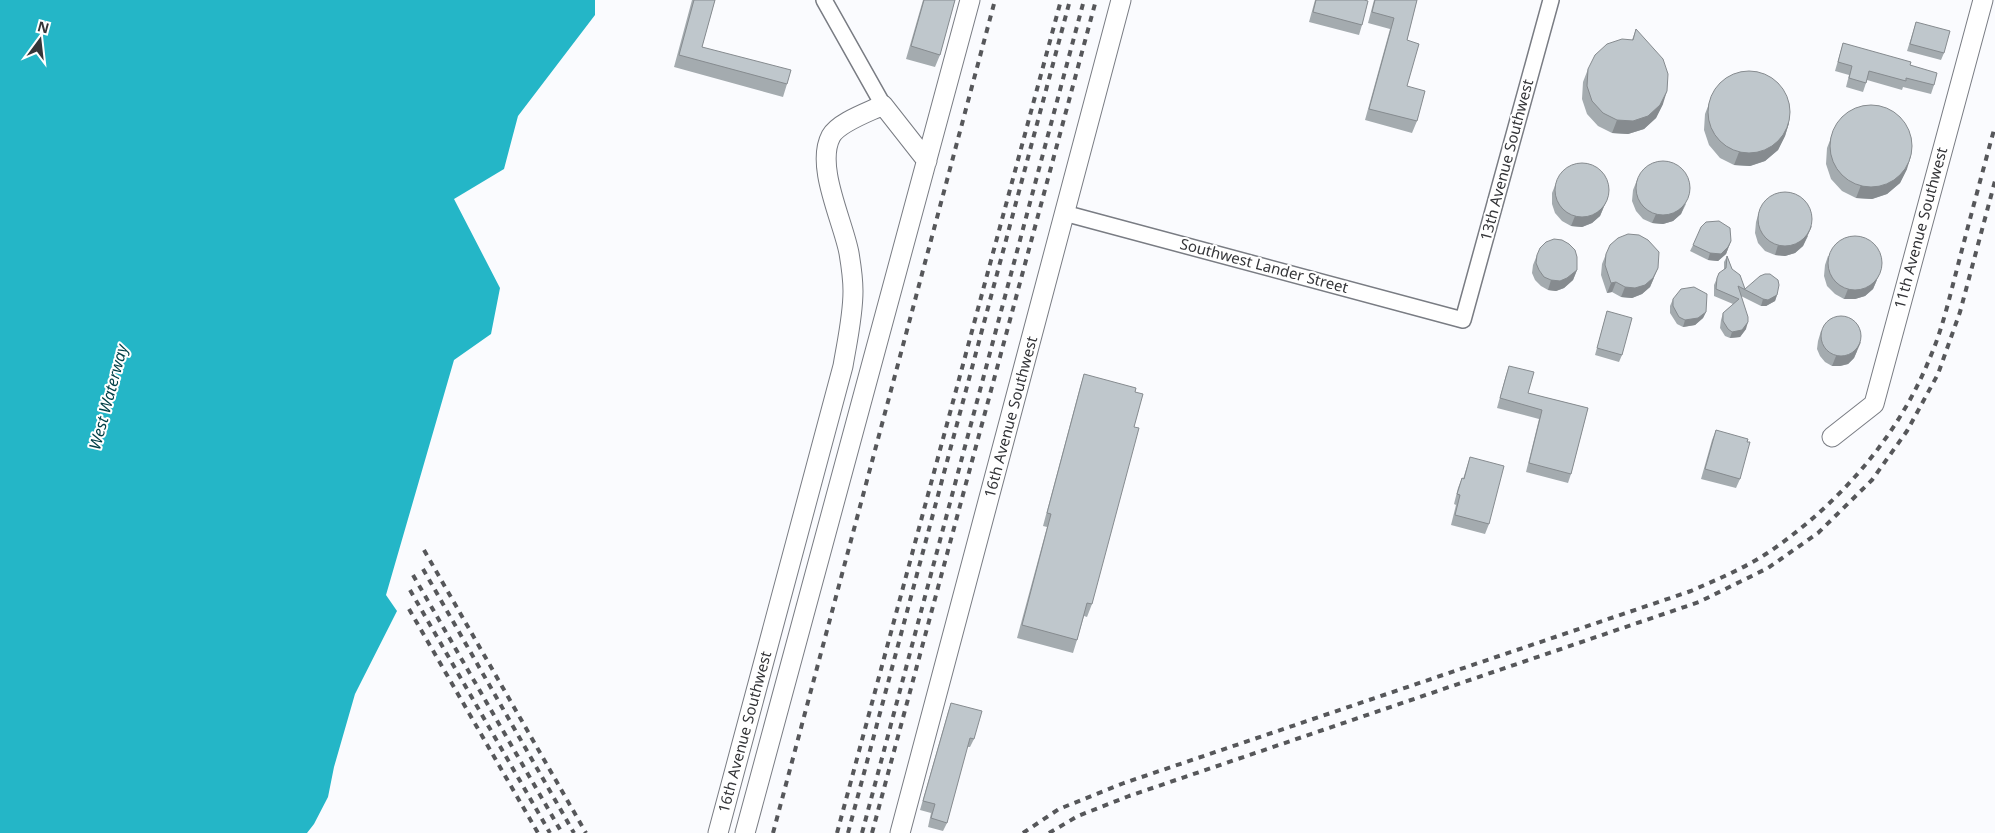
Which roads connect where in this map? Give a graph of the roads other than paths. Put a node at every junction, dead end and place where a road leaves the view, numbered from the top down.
1 (824, 0) edge
2 (970, 0) edge
3 (1121, 0) edge
4 (1551, 0) edge
5 (1983, 0) edge
6 (883, 105) junction
7 (926, 161) junction
8 (1064, 213) junction
9 (1463, 320) joint
10 (1832, 437) dead end
11 (718, 833) edge
12 (745, 833) edge
13 (900, 833) edge

1 - 6 street
2 - 7 street, 16th Avenue Southwest
3 - 8 street, 16th Avenue Southwest
4 - 9 street, 13th Avenue Southwest
5 - 10 street, 11th Avenue Southwest
6 - 7 street
6 - 11 street, 16th Avenue Southwest
7 - 12 street, 16th Avenue Southwest
8 - 9 street, Southwest Lander Street
8 - 13 street, 16th Avenue Southwest

